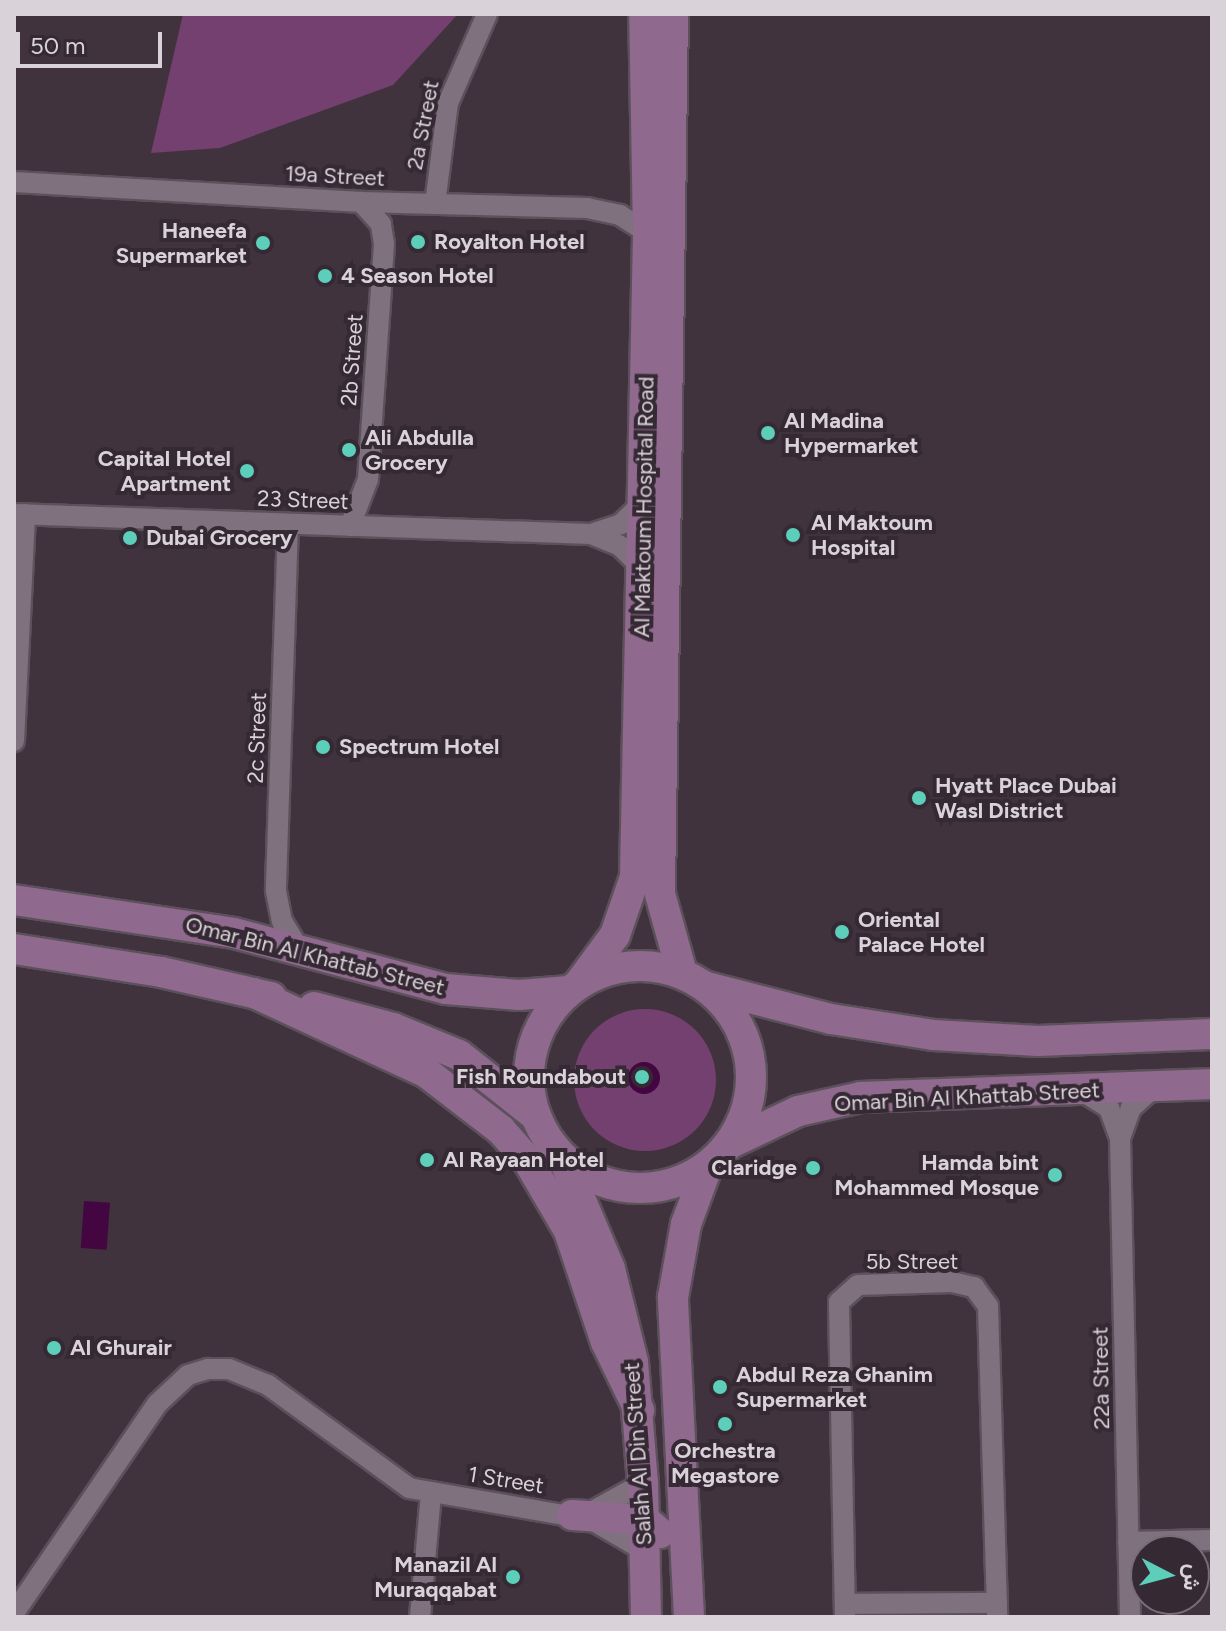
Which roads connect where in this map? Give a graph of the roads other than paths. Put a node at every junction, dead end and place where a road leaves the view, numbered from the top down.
1 (487, 14) edge
2 (644, 14) edge
3 (673, 14) edge
4 (14, 182) edge
5 (361, 202) junction
6 (435, 204) junction
7 (648, 233) junction
8 (644, 502) junction
9 (19, 514) edge
10 (288, 524) junction
11 (350, 526) junction
12 (591, 534) junction
13 (642, 568) junction
14 (14, 741) edge
15 (14, 900) edge
16 (298, 948) junction
17 (14, 949) edge
18 (693, 979) junction
19 (574, 988) junction
20 (254, 993) junction
21 (1212, 1034) edge
22 (1212, 1084) edge
23 (1154, 1087) junction
24 (1082, 1091) junction
25 (536, 1116) junction
26 (1120, 1138) junction
27 (731, 1143) junction
28 (563, 1159) junction
29 (708, 1165) junction
30 (639, 1410) junction
31 (643, 1483) junction
32 (431, 1493) junction
33 (572, 1515) junction
34 (645, 1520) junction
35 (1212, 1540) edge
36 (1128, 1542) junction
37 (645, 1551) junction
38 (845, 1610) edge
39 (997, 1610) edge
40 (14, 1613) edge
41 (420, 1617) edge
42 (646, 1617) edge
43 (671, 1617) edge
44 (689, 1617) edge
45 (1130, 1617) edge

1 - 6 street, 2a Street
2 - 7 main road, Al Maktoum Hospital Road
3 - 18 main road, Al Maktoum Hospital Road
4 - 5 street, 19a Street
5 - 6 street, 19a Street
5 - 11 street, 2b Street
6 - 7 street, 19a Street
7 - 8 main road, Al Maktoum Hospital Road
8 - 12 street, 23 Street
8 - 13 main road, Al Maktoum Hospital Road
9 - 10 street, 23 Street
9 - 14 street
10 - 11 street, 23 Street
10 - 16 street, 2c Street
11 - 12 street, 23 Street
12 - 13 street, 23 Street
13 - 19 main road, Al Maktoum Hospital Road
15 - 16 main road, Omar Bin Al Khattab Street
16 - 19 main road, Omar Bin Al Khattab Street
17 - 20 main road
18 - 19 main road
18 - 21 main road
18 - 27 main road
19 - 25 main road
20 - 25 main road
20 - 30 main road
22 - 23 main road, Omar Bin Al Khattab Street
23 - 24 main road, Omar Bin Al Khattab Street
23 - 26 street, 22a Street
24 - 26 street, 22a Street
24 - 27 main road, Omar Bin Al Khattab Street
25 - 28 main road
26 - 36 street, 22a Street
27 - 29 main road
28 - 29 main road
28 - 30 main road, Salah Al Din Street
29 - 44 main road, Salah Al Din Street
30 - 31 main road, Salah Al Din Street
31 - 33 street, 1 Street
31 - 34 main road, Salah Al Din Street
32 - 33 street, 1 Street
32 - 40 street, 1 Street
32 - 41 street
33 - 34 main road
33 - 37 street, 1 Street
34 - 37 main road, Salah Al Din Street
34 - 43 main road
35 - 36 street
36 - 45 street, 22a Street
37 - 42 main road, Salah Al Din Street
38 - 39 street, 5b Street
38 - 39 street, 5b Street

